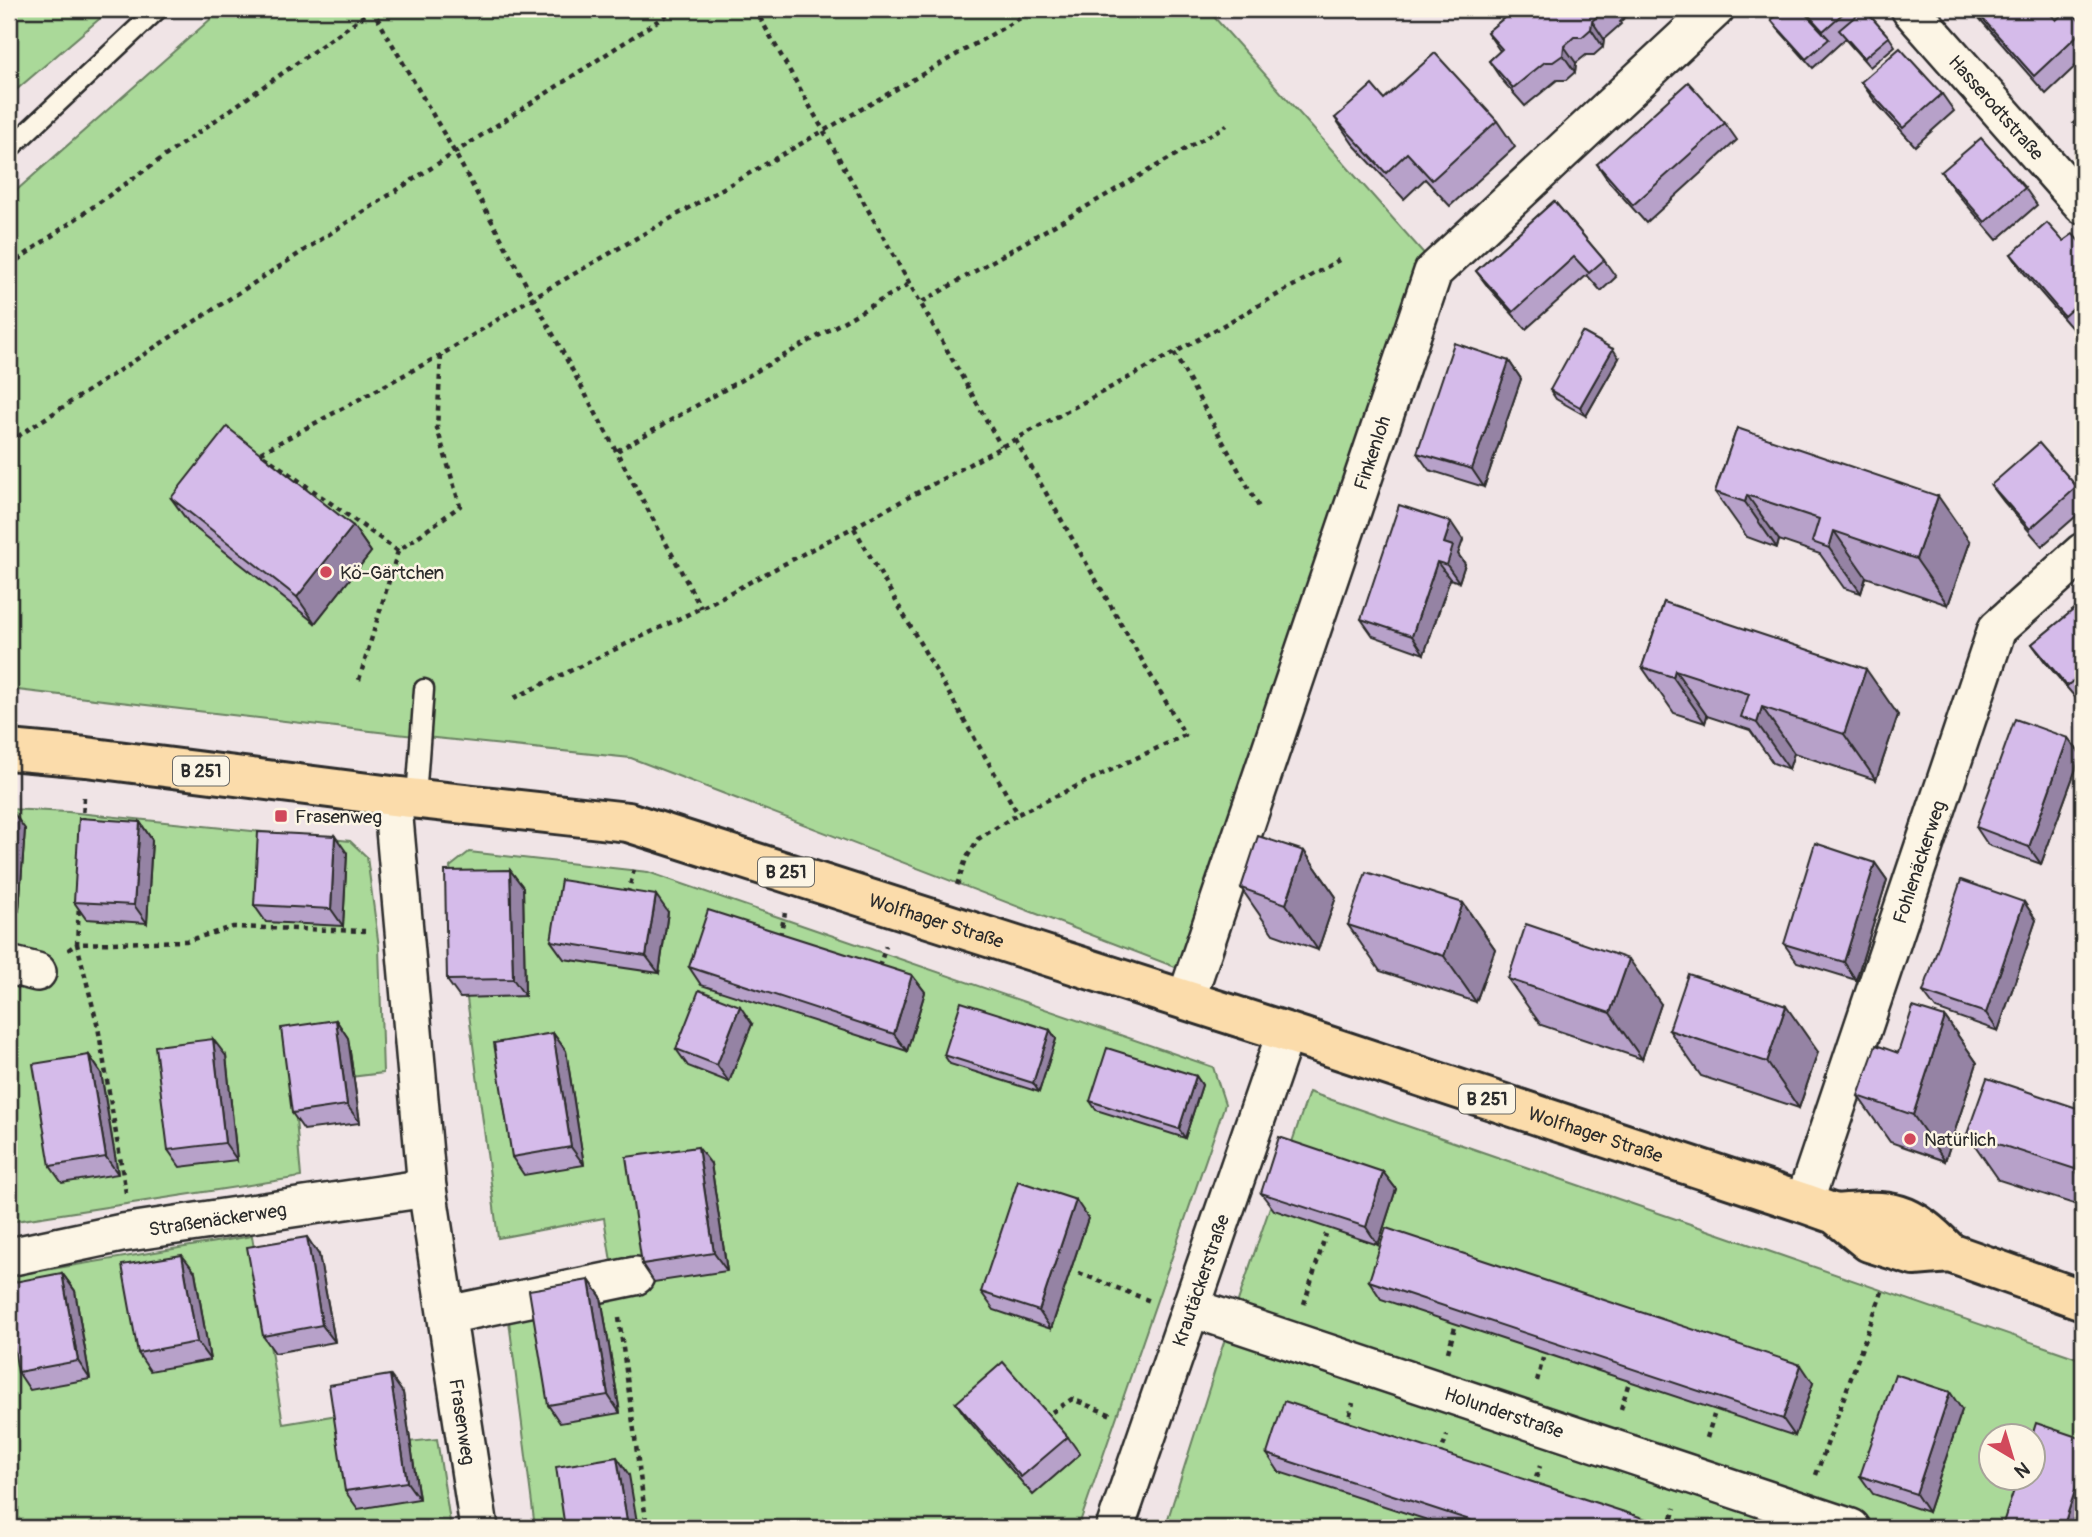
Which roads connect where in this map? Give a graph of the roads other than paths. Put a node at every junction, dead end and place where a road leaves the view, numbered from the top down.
1 (158, 9) edge
2 (1715, 9) edge
3 (1910, 9) edge
4 (9, 149) edge
5 (2083, 205) edge
6 (2083, 552) edge
7 (424, 689) dead end
8 (9, 750) edge
9 (404, 797) junction
10 (1186, 1000) junction
11 (1286, 1032) junction
12 (427, 1188) junction
13 (1820, 1209) junction
14 (9, 1258) edge
15 (624, 1278) road end
16 (2083, 1300) edge
17 (1190, 1312) junction
18 (447, 1315) junction
19 (1815, 1522) edge
20 (479, 1528) edge
21 (1115, 1528) edge
22 (1851, 1528) edge

1 - 4 lane
2 - 10 street, Finkenloh
3 - 5 street, Hasserodtstraße
6 - 13 street, Fohlenäckerweg
7 - 9 lane
8 - 9 main road, Wolfhager Straße / B 251
9 - 10 main road, Wolfhager Straße / B 251
9 - 12 street, Frasenweg
10 - 11 main road, Wolfhager Straße / B 251
11 - 13 main road, Wolfhager Straße / B 251
11 - 17 street, Krautäckerstraße
12 - 14 street, Straßenäckerweg
12 - 18 street, Frasenweg
13 - 16 main road, Wolfhager Straße / B 251
15 - 18 street
17 - 19 street, Holunderstraße
17 - 21 street, Krautäckerstraße
18 - 20 street, Frasenweg
19 - 22 street, Holunderstraße

